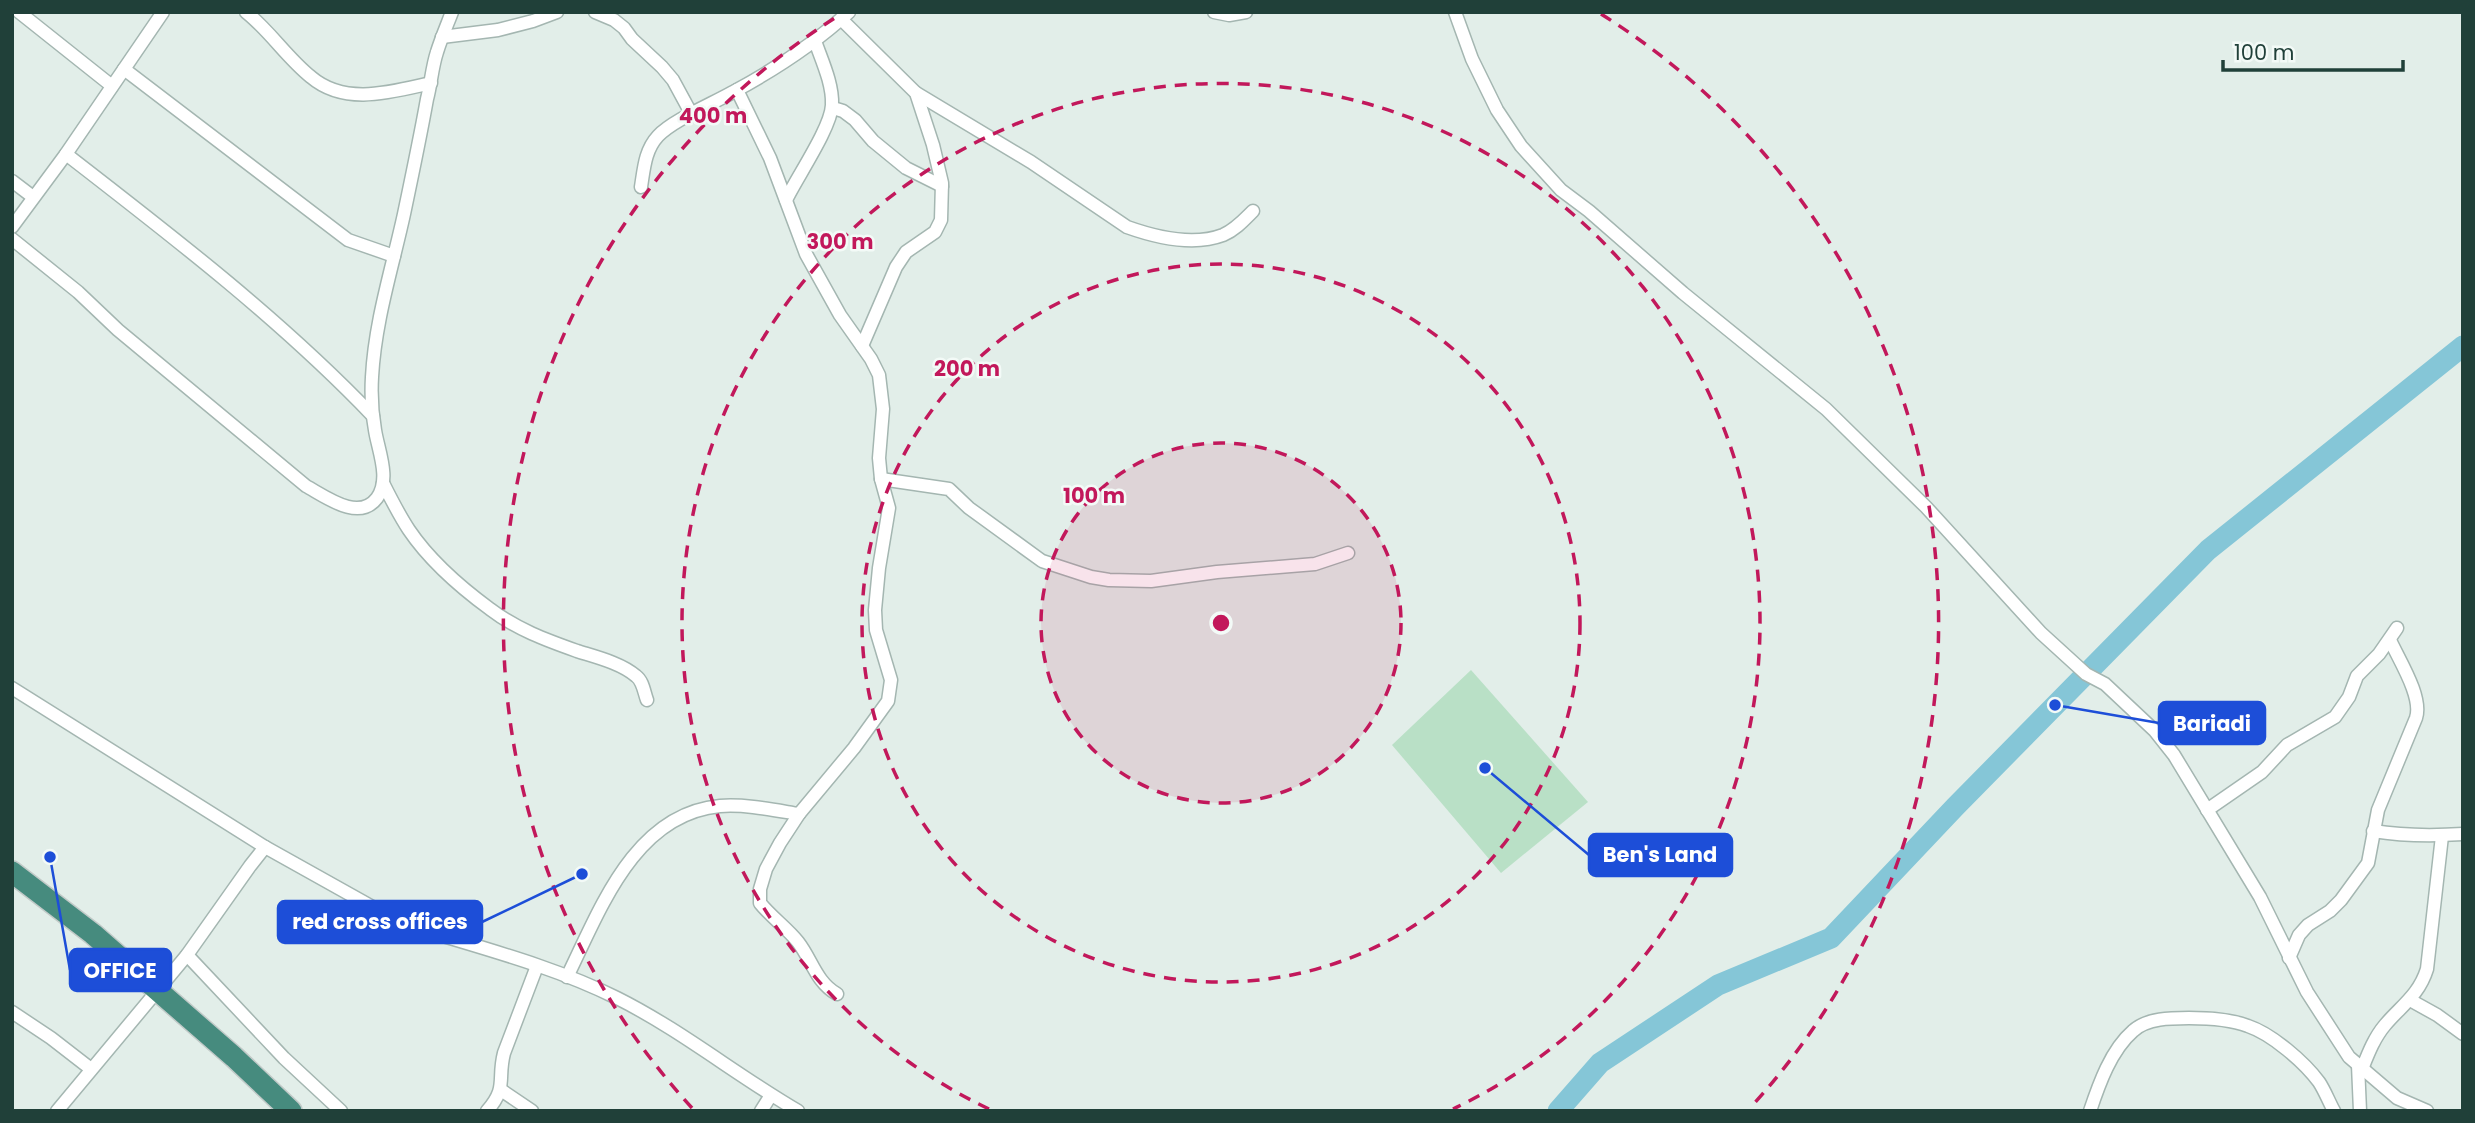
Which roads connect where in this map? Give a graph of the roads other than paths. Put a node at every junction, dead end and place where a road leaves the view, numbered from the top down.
1 (19, 12) edge
2 (163, 12) edge
3 (246, 12) edge
4 (452, 12) edge
5 (557, 12) edge
6 (595, 12) edge
7 (1214, 12) edge
8 (1246, 12) edge
9 (1455, 12) edge
10 (843, 15) edge
11 (442, 37) junction
12 (815, 41) junction
13 (124, 69) junction
14 (430, 83) junction
15 (112, 86) junction
16 (737, 90) junction
17 (916, 93) junction
18 (832, 108) junction
19 (692, 115) junction
20 (66, 154) junction
21 (12, 181) edge
22 (942, 186) junction
23 (641, 187) dead end
24 (33, 197) junction
25 (786, 200) junction
26 (1253, 211) dead end
27 (12, 227) edge
28 (12, 239) edge
29 (394, 256) junction
30 (862, 346) junction
31 (373, 416) junction
32 (881, 479) junction
33 (383, 483) junction
34 (1348, 552) dead end
35 (12, 688) edge
36 (647, 700) dead end
37 (2207, 810) junction
38 (799, 814) junction
39 (2373, 831) junction
40 (2463, 834) edge
41 (2442, 835) junction
42 (265, 848) junction
43 (12, 872) edge
44 (187, 955) junction
45 (2289, 958) junction
46 (537, 966) junction
47 (567, 976) junction
48 (157, 991) junction
49 (837, 993) dead end
50 (2410, 1000) junction
51 (15, 1017) edge
52 (2463, 1034) edge
53 (2360, 1067) junction
54 (91, 1069) junction
55 (500, 1090) junction
56 (771, 1095) junction
57 (57, 1111) edge
58 (292, 1111) edge
59 (341, 1111) edge
60 (487, 1111) edge
61 (532, 1111) edge
62 (761, 1111) edge
63 (798, 1111) edge
64 (2090, 1111) edge
65 (2334, 1111) edge
66 (2360, 1111) edge
67 (2427, 1111) edge

1 - 15 street
2 - 13 street
3 - 14 street
4 - 11 street
5 - 11 street
6 - 19 street
7 - 8 street
9 - 37 street
10 - 12 street
10 - 17 street
11 - 14 street
12 - 16 street
12 - 18 street
13 - 15 street
13 - 29 street
14 - 29 street
15 - 20 street
16 - 19 street
16 - 25 street
17 - 22 street
17 - 26 street
18 - 22 street
18 - 25 street
19 - 23 street
20 - 24 street
20 - 31 street
21 - 24 street
22 - 30 street
24 - 27 street
25 - 30 street
28 - 33 street
29 - 31 street
30 - 32 street
31 - 33 street
32 - 34 street
32 - 38 street
33 - 36 street
35 - 42 street
37 - 39 street
37 - 45 street
38 - 47 street
38 - 49 street
39 - 41 street
39 - 45 street
40 - 41 street
41 - 50 street
42 - 44 street
42 - 46 street
43 - 48 highway
44 - 48 street
44 - 59 street
45 - 53 street
46 - 47 street
46 - 55 street
47 - 56 street
48 - 54 street
48 - 58 highway
50 - 52 street
50 - 53 street
51 - 54 street
53 - 66 street
53 - 67 street
54 - 57 street
55 - 60 street
55 - 61 street
56 - 62 street
56 - 63 street
64 - 65 street

